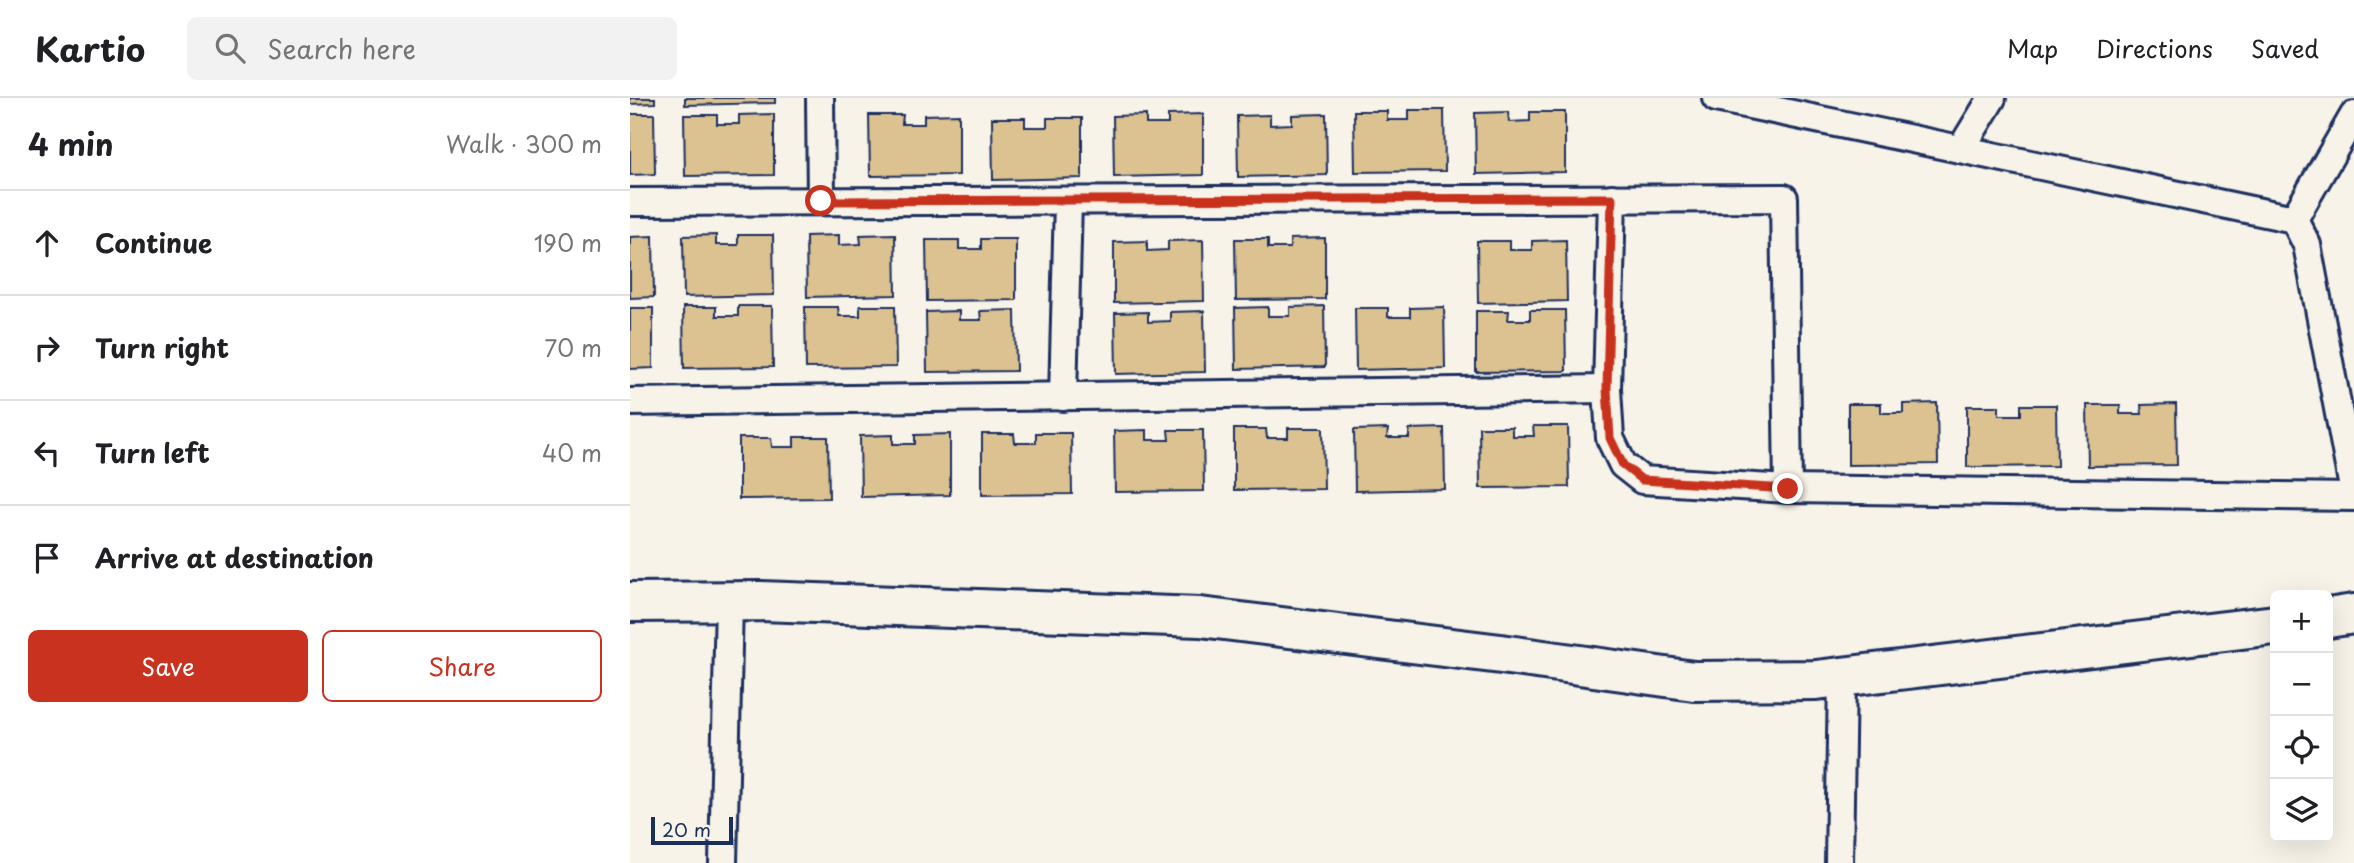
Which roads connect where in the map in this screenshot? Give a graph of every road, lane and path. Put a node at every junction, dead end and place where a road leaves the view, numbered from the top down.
1 (820, 98) edge
2 (1716, 98) edge
3 (1992, 98) edge
4 (2354, 115) edge
5 (1961, 149) junction
6 (1612, 198) junction
7 (821, 201) junction
8 (1068, 201) junction
9 (630, 202) edge
10 (2294, 219) junction
11 (1607, 389) junction
12 (1063, 397) junction
13 (630, 402) edge
14 (1788, 489) junction
15 (2354, 495) edge
16 (630, 602) edge
17 (729, 602) junction
18 (2354, 614) edge
19 (2333, 617) edge
20 (2270, 626) edge
21 (1842, 677) junction
22 (723, 863) edge
23 (1839, 863) edge

1 - 7 street
2 - 5 street
3 - 5 street
4 - 10 street
5 - 10 street
6 - 8 street
6 - 11 street
6 - 14 street
7 - 8 street
7 - 9 street
8 - 12 street
10 - 15 street
11 - 12 street
11 - 14 street
12 - 13 street
14 - 15 street
16 - 17 main road
17 - 21 main road
17 - 22 street
18 - 19 main road
20 - 21 main road
21 - 23 street

